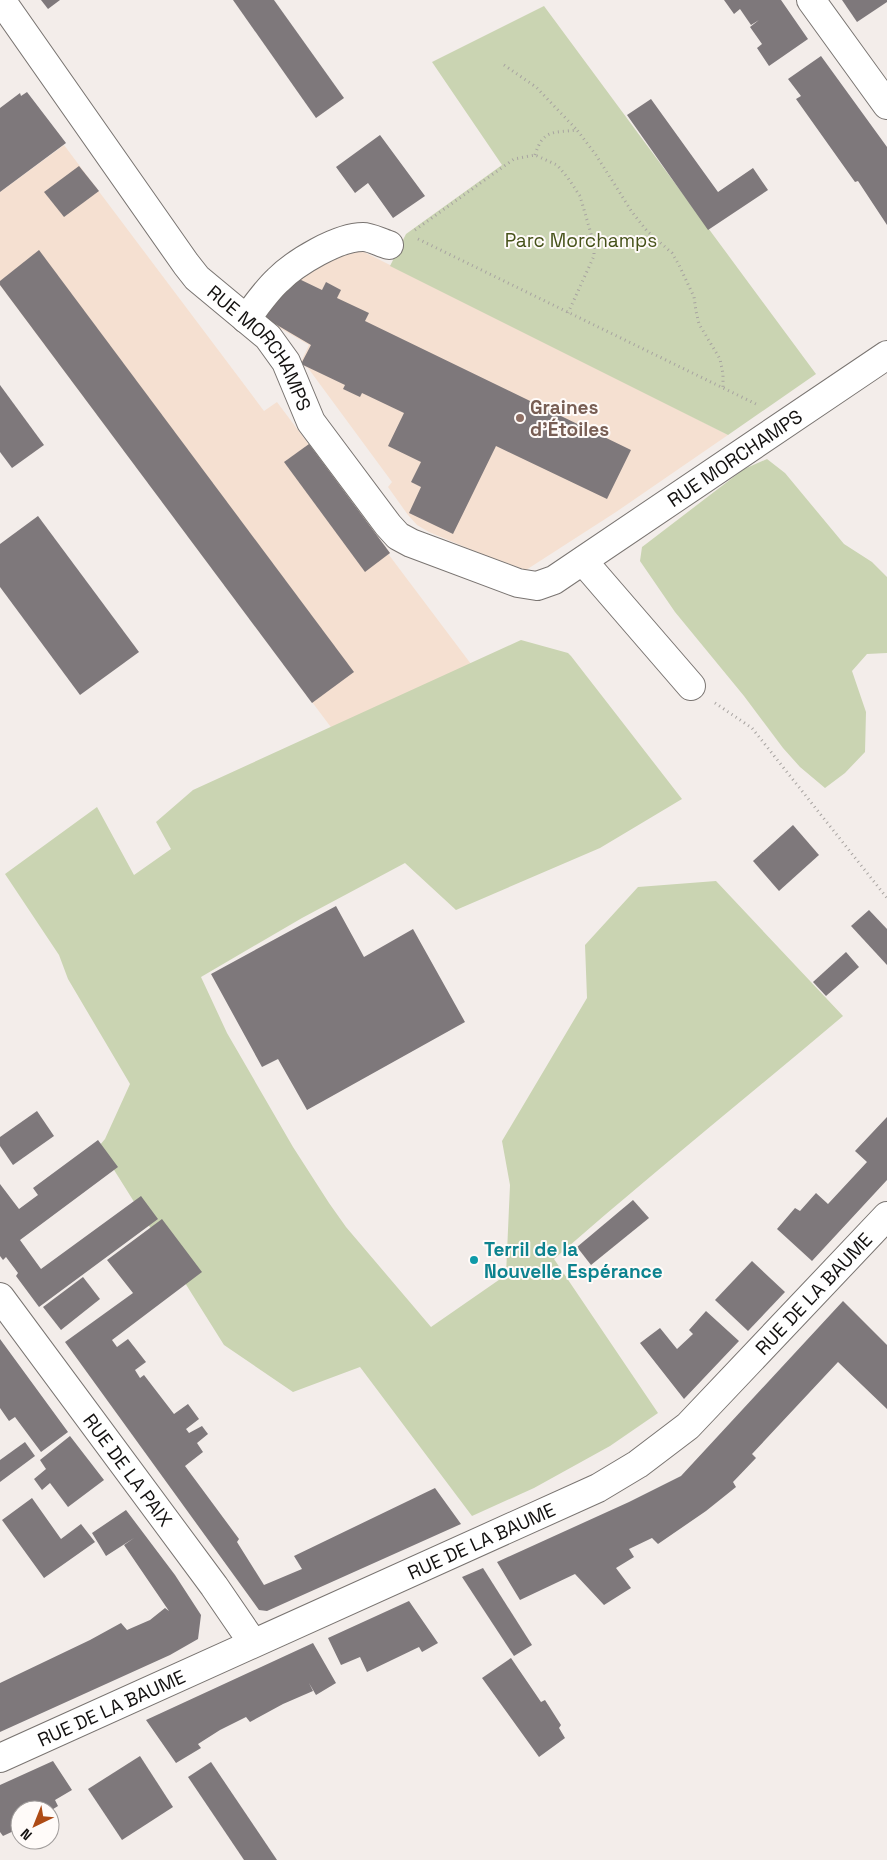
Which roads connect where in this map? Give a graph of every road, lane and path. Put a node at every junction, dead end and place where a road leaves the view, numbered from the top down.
1 (1, 0) edge
2 (811, 0) edge
3 (504, 65) dead end
4 (887, 105) edge
5 (577, 130) junction
6 (535, 155) junction
7 (399, 240) junction
8 (568, 313) junction
9 (246, 319) junction
10 (887, 355) edge
11 (723, 388) junction
12 (762, 407) dead end
13 (583, 561) junction
14 (691, 686) joint
15 (887, 898) edge
16 (885, 1219) edge
17 (0, 1297) edge
18 (253, 1644) junction
19 (0, 1758) edge

1 - 9 street, RUE MORCHAMPS
2 - 4 street
3 - 5 path
5 - 6 path
5 - 11 path
6 - 7 path
6 - 8 path
7 - 8 path
7 - 9 street
8 - 11 path
9 - 13 street, RUE MORCHAMPS
10 - 13 street, RUE MORCHAMPS
11 - 12 path
13 - 14 street
14 - 15 path
16 - 18 street, RUE DE LA BAUME
17 - 18 street, RUE DE LA PAIX
18 - 19 street, RUE DE LA BAUME

